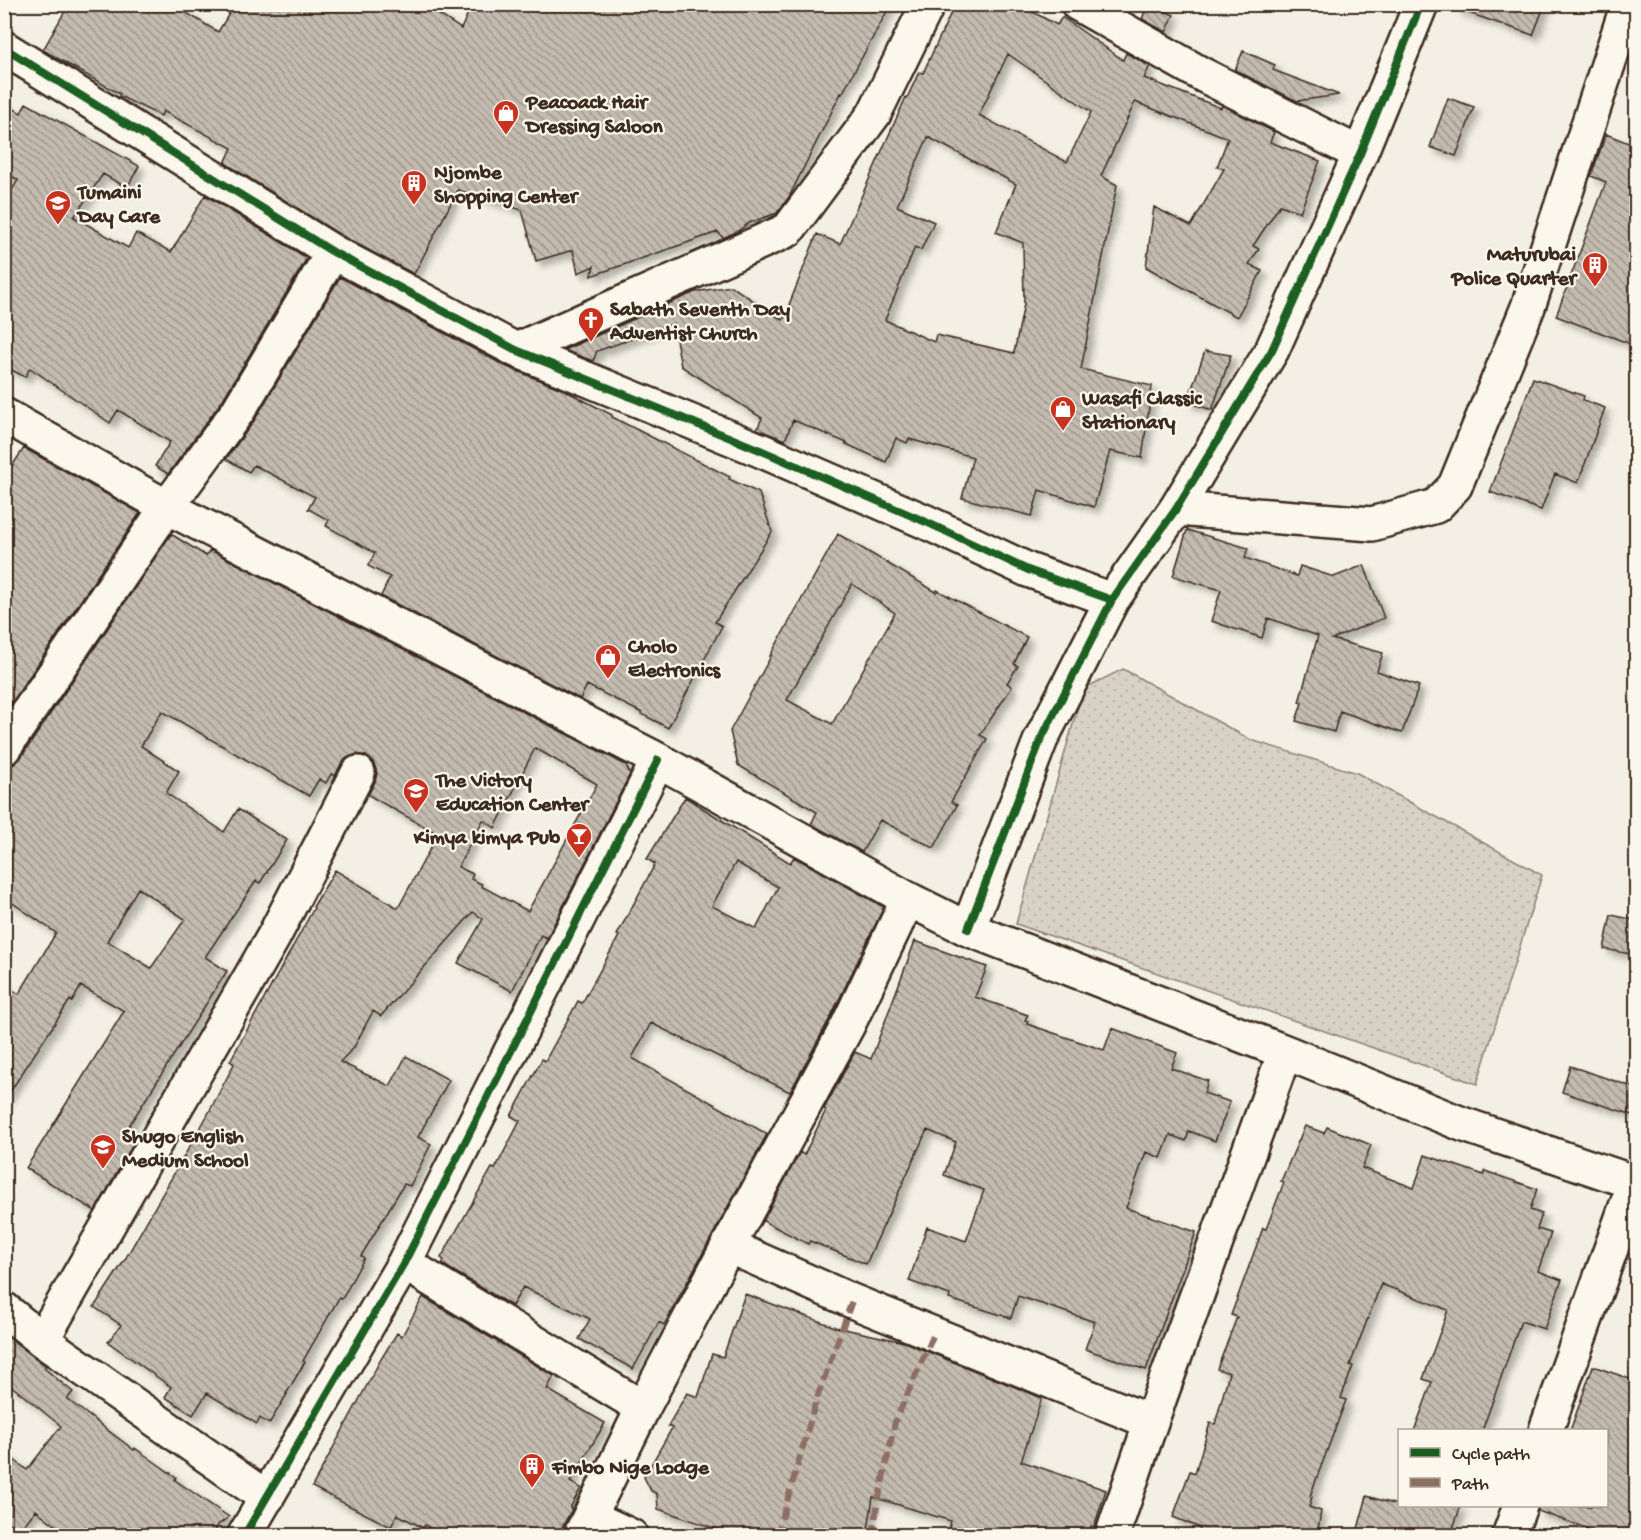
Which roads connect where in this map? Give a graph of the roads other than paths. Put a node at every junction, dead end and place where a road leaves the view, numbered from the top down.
1 (928, 4) edge
2 (1078, 4) edge
3 (1421, 4) edge
4 (1628, 4) edge
5 (4, 48) edge
6 (1624, 50) edge
7 (1360, 154) junction
8 (333, 252) junction
9 (516, 350) junction
10 (4, 415) edge
11 (167, 507) junction
12 (1176, 509) junction
13 (1112, 600) junction
14 (4, 748) edge
15 (658, 760) junction
16 (358, 773) dead end
17 (908, 899) junction
18 (968, 929) junction
19 (1286, 1052) junction
20 (1636, 1181) edge
21 (728, 1246) junction
22 (404, 1263) junction
23 (4, 1309) edge
24 (42, 1340) junction
25 (643, 1408) junction
26 (1151, 1422) junction
27 (1547, 1429) edge
28 (267, 1498) junction
29 (1520, 1507) edge
30 (585, 1526) edge
31 (244, 1536) edge
32 (631, 1536) edge
33 (1112, 1536) edge
34 (1509, 1536) edge

1 - 9 street
2 - 7 street
3 - 7 street
4 - 6 street
5 - 8 street
6 - 12 street
7 - 12 street
8 - 9 street
8 - 11 street
9 - 13 street
10 - 11 street
11 - 14 street
11 - 15 street
12 - 13 street
13 - 18 street
15 - 17 street
15 - 22 street
16 - 24 street
17 - 18 street
17 - 21 street
18 - 19 street
19 - 20 street
19 - 26 street
20 - 27 street
21 - 25 street
21 - 26 street
22 - 25 street
22 - 28 street
23 - 24 street
24 - 28 street
25 - 30 street
26 - 33 street
28 - 31 street
29 - 34 street
30 - 32 street

